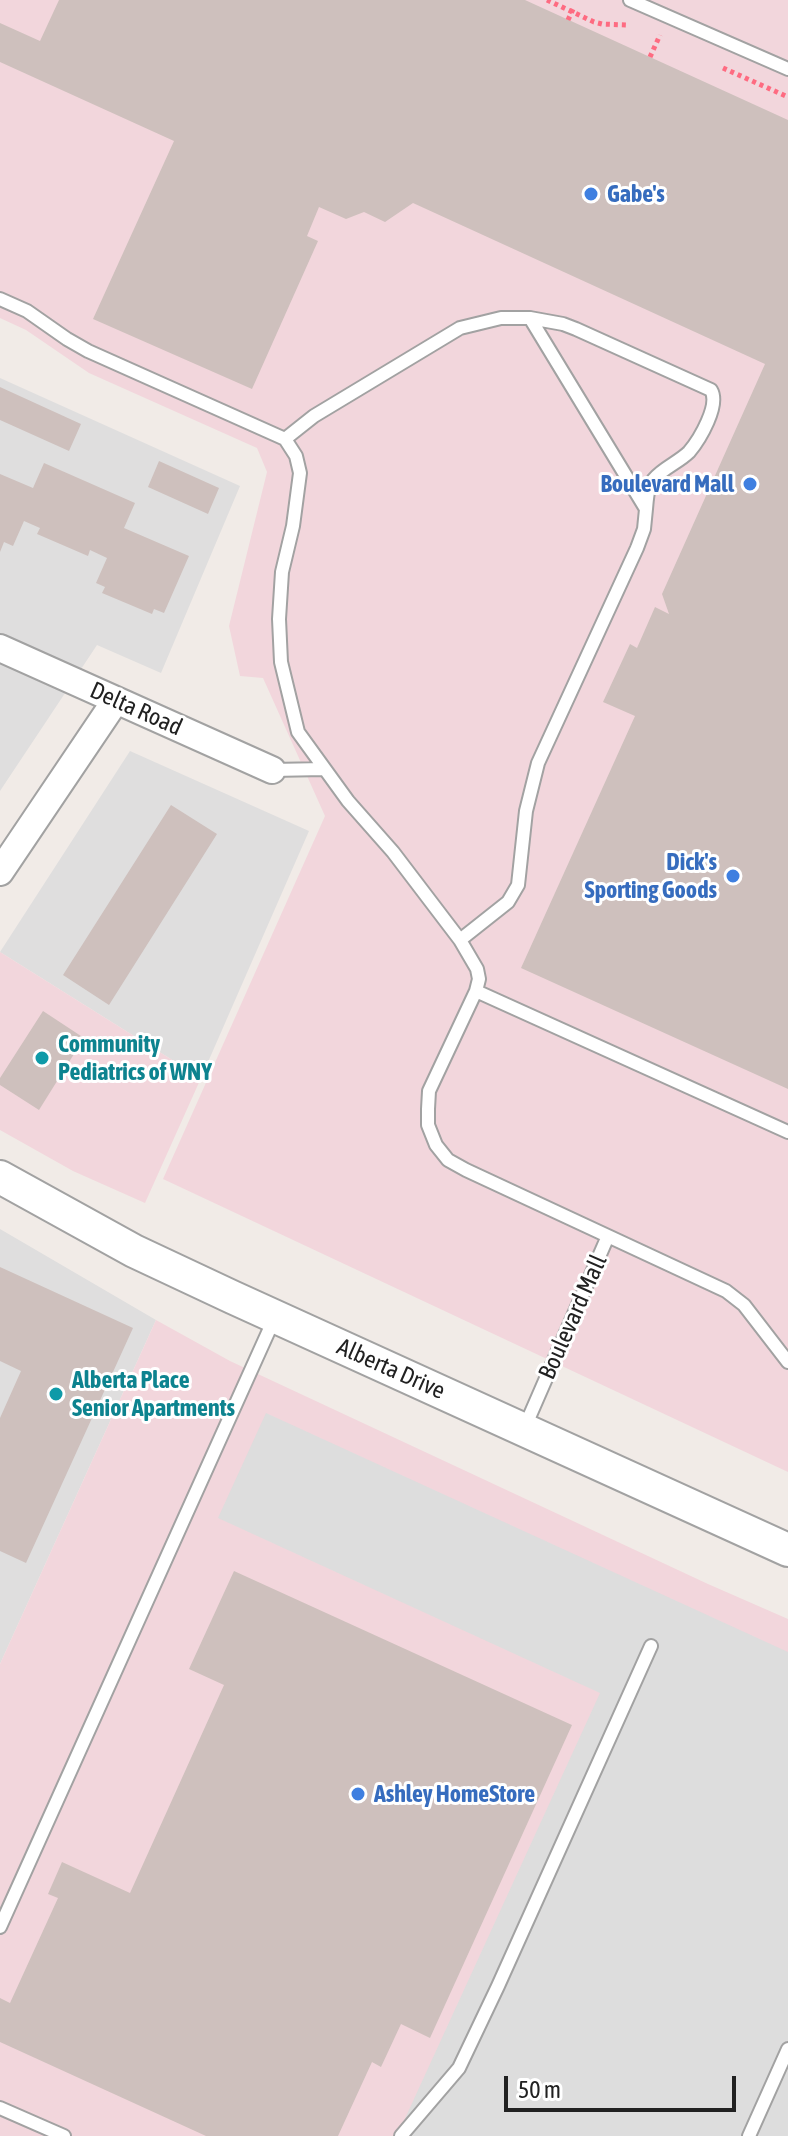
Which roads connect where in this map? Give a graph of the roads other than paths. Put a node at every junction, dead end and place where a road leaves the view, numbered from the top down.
1 (630, 0) edge
2 (788, 69) edge
3 (0, 299) edge
4 (530, 318) junction
5 (285, 439) junction
6 (646, 509) junction
7 (0, 648) edge
8 (116, 700) junction
9 (324, 769) junction
10 (272, 770) joint
11 (0, 872) edge
12 (460, 940) junction
13 (476, 991) junction
14 (788, 1132) edge
15 (0, 1177) edge
16 (608, 1236) junction
17 (275, 1317) junction
18 (788, 1362) edge
19 (524, 1429) junction
20 (788, 1550) edge
21 (651, 1646) dead end
22 (0, 1927) edge
23 (788, 2049) edge
24 (0, 2108) edge
25 (64, 2136) edge
26 (401, 2136) edge
27 (749, 2136) edge

1 - 2 lane
3 - 5 lane
4 - 5 lane
4 - 6 lane
4 - 6 lane
5 - 9 lane
6 - 12 lane
7 - 8 street, Delta Road
8 - 10 street, Delta Road
8 - 11 street
9 - 10 lane
9 - 12 lane
12 - 13 lane
13 - 14 lane
13 - 16 lane
15 - 17 street, Alberta Drive
16 - 18 lane, Boulevard Mall
16 - 19 lane, Boulevard Mall
17 - 19 street, Alberta Drive
17 - 22 lane
19 - 20 street, Alberta Drive
21 - 26 lane
23 - 27 lane
24 - 25 lane

